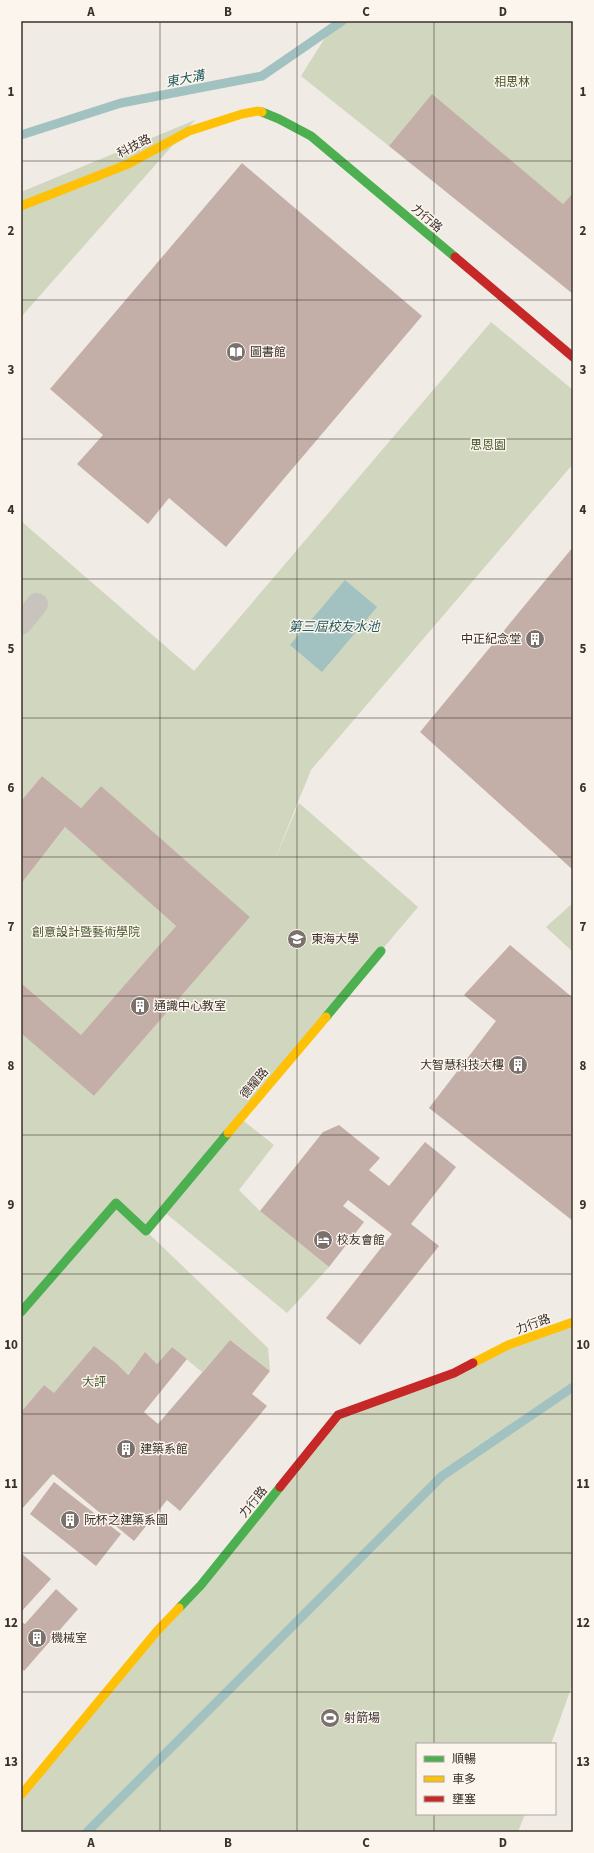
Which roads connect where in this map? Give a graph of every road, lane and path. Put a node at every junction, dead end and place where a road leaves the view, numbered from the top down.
1 (258, 111) joint
2 (21, 206) edge
3 (573, 357) edge
4 (37, 604) dead end
5 (21, 624) edge
6 (381, 951) dead end
7 (21, 1312) edge
8 (573, 1322) edge
9 (21, 1795) edge

1 - 2 street, 科技路
1 - 3 street, 力行路
4 - 5 street
6 - 7 street, 德耀路
8 - 9 street, 力行路

